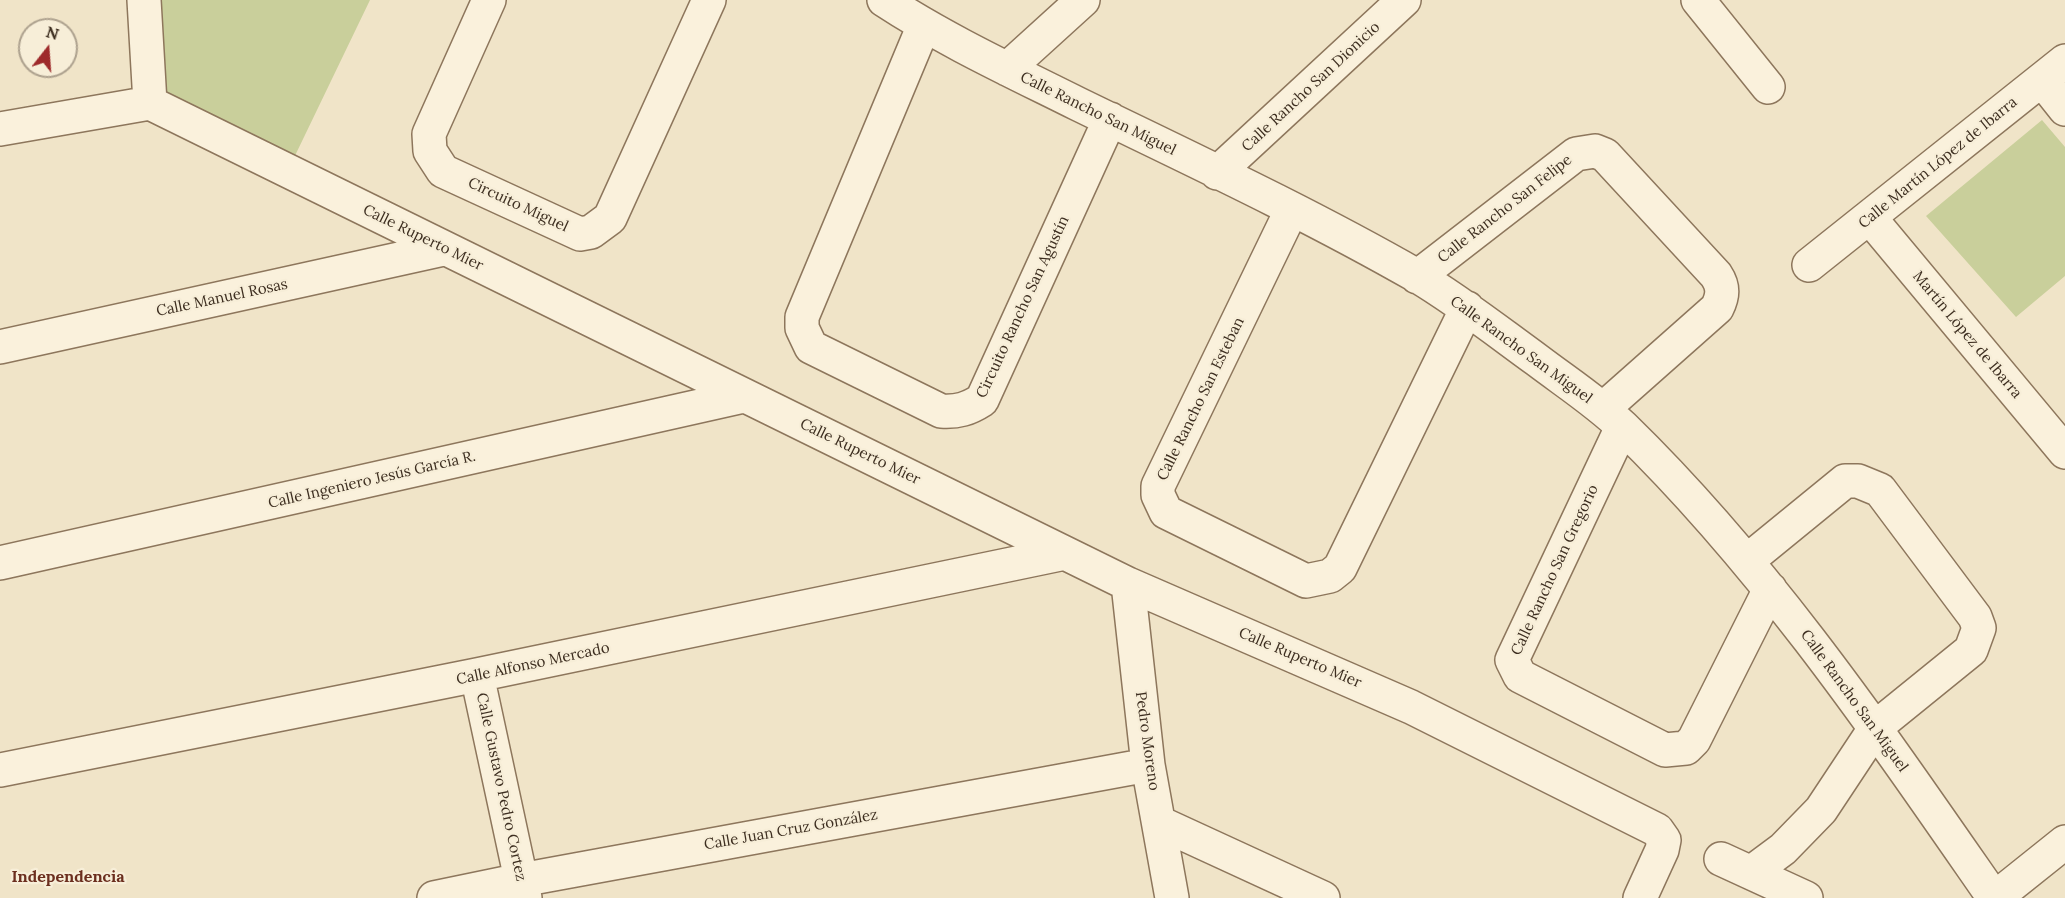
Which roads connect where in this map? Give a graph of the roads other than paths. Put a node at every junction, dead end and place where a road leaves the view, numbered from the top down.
1 (144, 0) edge
2 (489, 0) edge
3 (709, 0) edge
4 (884, 0) edge
5 (1083, 0) edge
6 (1404, 0) edge
7 (1698, 0) edge
8 (924, 25) junction
9 (1006, 69) junction
10 (2054, 70) edge
11 (1768, 87) dead end
12 (150, 103) junction
13 (2065, 109) edge
14 (1110, 119) junction
15 (0, 129) edge
16 (1217, 173) junction
17 (1292, 209) junction
18 (1870, 218) junction
19 (444, 249) junction
20 (1809, 265) dead end
21 (1417, 277) junction
22 (1467, 308) junction
23 (0, 347) edge
24 (744, 396) junction
25 (1612, 418) junction
26 (2065, 452) edge
27 (1065, 553) junction
28 (1747, 561) junction
29 (0, 563) edge
30 (1128, 584) junction
31 (1770, 589) junction
32 (477, 675) junction
33 (1876, 727) junction
34 (1148, 765) junction
35 (0, 770) edge
36 (1160, 823) junction
37 (2065, 842) edge
38 (1721, 860) dead end
39 (1752, 872) junction
40 (523, 889) edge
41 (434, 898) edge
42 (1172, 898) edge
43 (1323, 898) edge
44 (1640, 898) edge
45 (1806, 898) edge
46 (1994, 898) edge

1 - 12 street
2 - 3 street, Circuito Miguel
4 - 8 street, Calle Rancho San Miguel
5 - 9 street
6 - 16 street, Calle Rancho San Dionicio
7 - 11 street
8 - 9 street, Calle Rancho San Miguel
8 - 14 street, Circuito Rancho San Agustín
9 - 14 street, Calle Rancho San Miguel
10 - 13 street
10 - 18 street, Calle Martín López de Ibarra
12 - 15 street
12 - 19 street, Calle Ruperto Mier
14 - 16 street, Calle Rancho San Miguel
16 - 17 street, Calle Rancho San Miguel
17 - 21 street, Calle Rancho San Miguel
17 - 22 street, Calle Rancho San Esteban
18 - 20 street, Calle Martín López de Ibarra
18 - 26 street, Martín López de Ibarra
19 - 23 street, Calle Manuel Rosas
19 - 24 street, Calle Ruperto Mier
21 - 22 street, Calle Rancho San Miguel
21 - 25 street, Calle Rancho San Felipe
22 - 25 street, Calle Rancho San Miguel
24 - 27 street, Calle Ruperto Mier
24 - 29 street, Calle Ingeniero Jesús García R.
25 - 28 street, Calle Rancho San Miguel
25 - 31 street, Calle Rancho San Gregorio
27 - 30 street, Calle Ruperto Mier
27 - 32 street, Calle Alfonso Mercado
28 - 31 street, Calle Rancho San Miguel
28 - 33 street
30 - 34 street, Pedro Moreno
30 - 44 street, Calle Ruperto Mier
31 - 33 street, Calle Rancho San Miguel
32 - 35 street, Calle Alfonso Mercado
32 - 40 street, Calle Gustavo Pedro Cortez
33 - 39 street
33 - 46 street, Calle Rancho San Miguel
34 - 36 street, Pedro Moreno
34 - 40 street, Calle Juan Cruz González
36 - 42 street, Pedro Moreno
36 - 43 street
37 - 46 street
38 - 39 street
39 - 45 street
40 - 41 street, Calle Juan Cruz González

